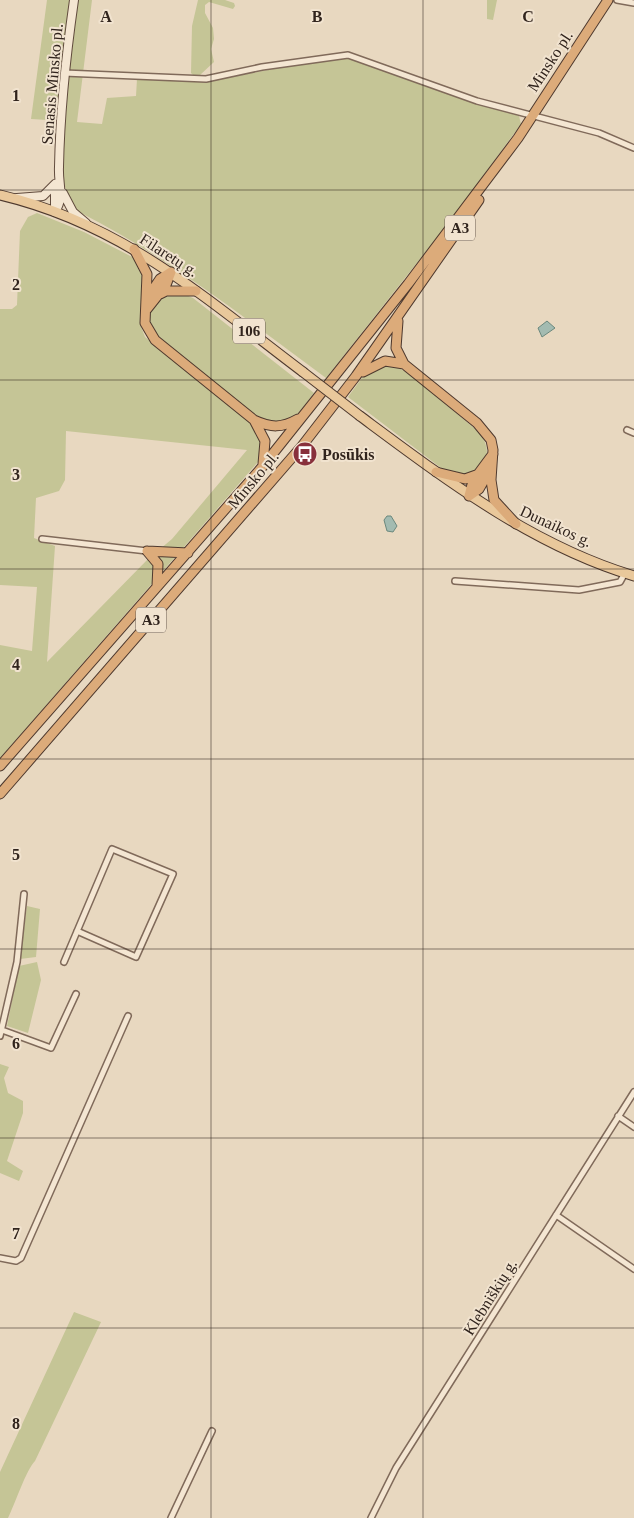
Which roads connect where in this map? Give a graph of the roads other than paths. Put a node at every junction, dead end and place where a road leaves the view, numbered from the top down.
1 (74, 0) edge
2 (608, 0) edge
3 (618, 0) edge
4 (634, 3) edge
5 (64, 74) junction
6 (533, 116) junction
7 (518, 138) junction
8 (634, 148) edge
9 (58, 171) junction
10 (55, 184) junction
11 (62, 190) junction
12 (0, 195) edge
13 (13, 198) junction
14 (55, 212) junction
15 (87, 225) junction
16 (134, 249) junction
17 (171, 272) junction
18 (196, 291) junction
19 (157, 296) junction
20 (147, 300) junction
21 (145, 312) junction
22 (399, 316) junction
23 (404, 364) junction
24 (356, 376) junction
25 (302, 416) junction
26 (254, 420) junction
27 (627, 430) dead end
28 (634, 433) edge
29 (493, 459) junction
30 (262, 466) junction
31 (436, 472) junction
32 (479, 473) junction
33 (469, 496) junction
34 (516, 524) junction
35 (42, 539) dead end
36 (147, 551) junction
37 (188, 553) junction
38 (630, 574) edge
39 (455, 581) dead end
40 (157, 588) junction
41 (0, 766) edge
42 (0, 794) edge
43 (24, 894) dead end
44 (78, 931) junction
45 (64, 962) dead end
46 (76, 994) dead end
47 (128, 1016) dead end
48 (2, 1030) junction
49 (0, 1036) edge
50 (634, 1092) edge
51 (618, 1116) junction
52 (634, 1127) edge
53 (556, 1215) junction
54 (0, 1258) edge
55 (634, 1269) edge
56 (212, 1431) dead end
57 (171, 1518) edge
58 (371, 1518) edge

1 - 5 main road, Senasis Minsko pl.
2 - 6 highway, Minsko pl. / A3
3 - 4 street
5 - 6 street
5 - 9 main road, Senasis Minsko pl.
6 - 7 highway, Minsko pl. / A3
6 - 8 street
7 - 22 highway, Minsko pl. / A3
7 - 25 highway, Minsko pl. / A3
9 - 10 main road, Senasis Minsko pl.
9 - 11 main road, Senasis Minsko pl.
10 - 13 main road
10 - 14 main road, Senasis Minsko pl.
11 - 14 main road, Senasis Minsko pl.
11 - 15 main road
12 - 13 main road, Filaretų g. / 106
13 - 14 main road, Filaretų g. / 106
14 - 15 main road, Filaretų g. / 106
15 - 16 main road, Filaretų g. / 106
16 - 17 main road, Filaretų g. / 106
16 - 20 highway
17 - 18 main road, Filaretų g. / 106
17 - 19 highway
17 - 20 highway
18 - 19 highway
18 - 31 main road, Filaretų g. / 106, bridge
19 - 21 highway
20 - 21 highway
21 - 26 highway
22 - 23 highway
22 - 24 highway, Minsko pl. / A3
23 - 24 highway
23 - 29 highway
24 - 42 highway, Minsko pl. / A3
25 - 26 highway
25 - 30 highway, Minsko pl. / A3
26 - 30 highway
27 - 28 street
29 - 32 highway
29 - 33 highway
29 - 34 highway
30 - 37 highway, Minsko pl. / A3
31 - 32 highway
31 - 33 main road, 106
32 - 33 highway
33 - 34 main road, Dunaikos g. / 106
34 - 38 main road, Dunaikos g. / 106
35 - 36 street
36 - 37 highway
36 - 40 highway
37 - 40 highway, Minsko pl. / A3
38 - 39 street
40 - 41 highway, Minsko pl. / A3
43 - 48 street
44 - 44 street
44 - 45 street
46 - 48 street
47 - 54 street
48 - 49 street
50 - 51 street, Klebniškių g.
51 - 52 street
51 - 53 street, Klebniškių g.
53 - 55 street
53 - 58 street, Klebniškių g.
56 - 57 street

